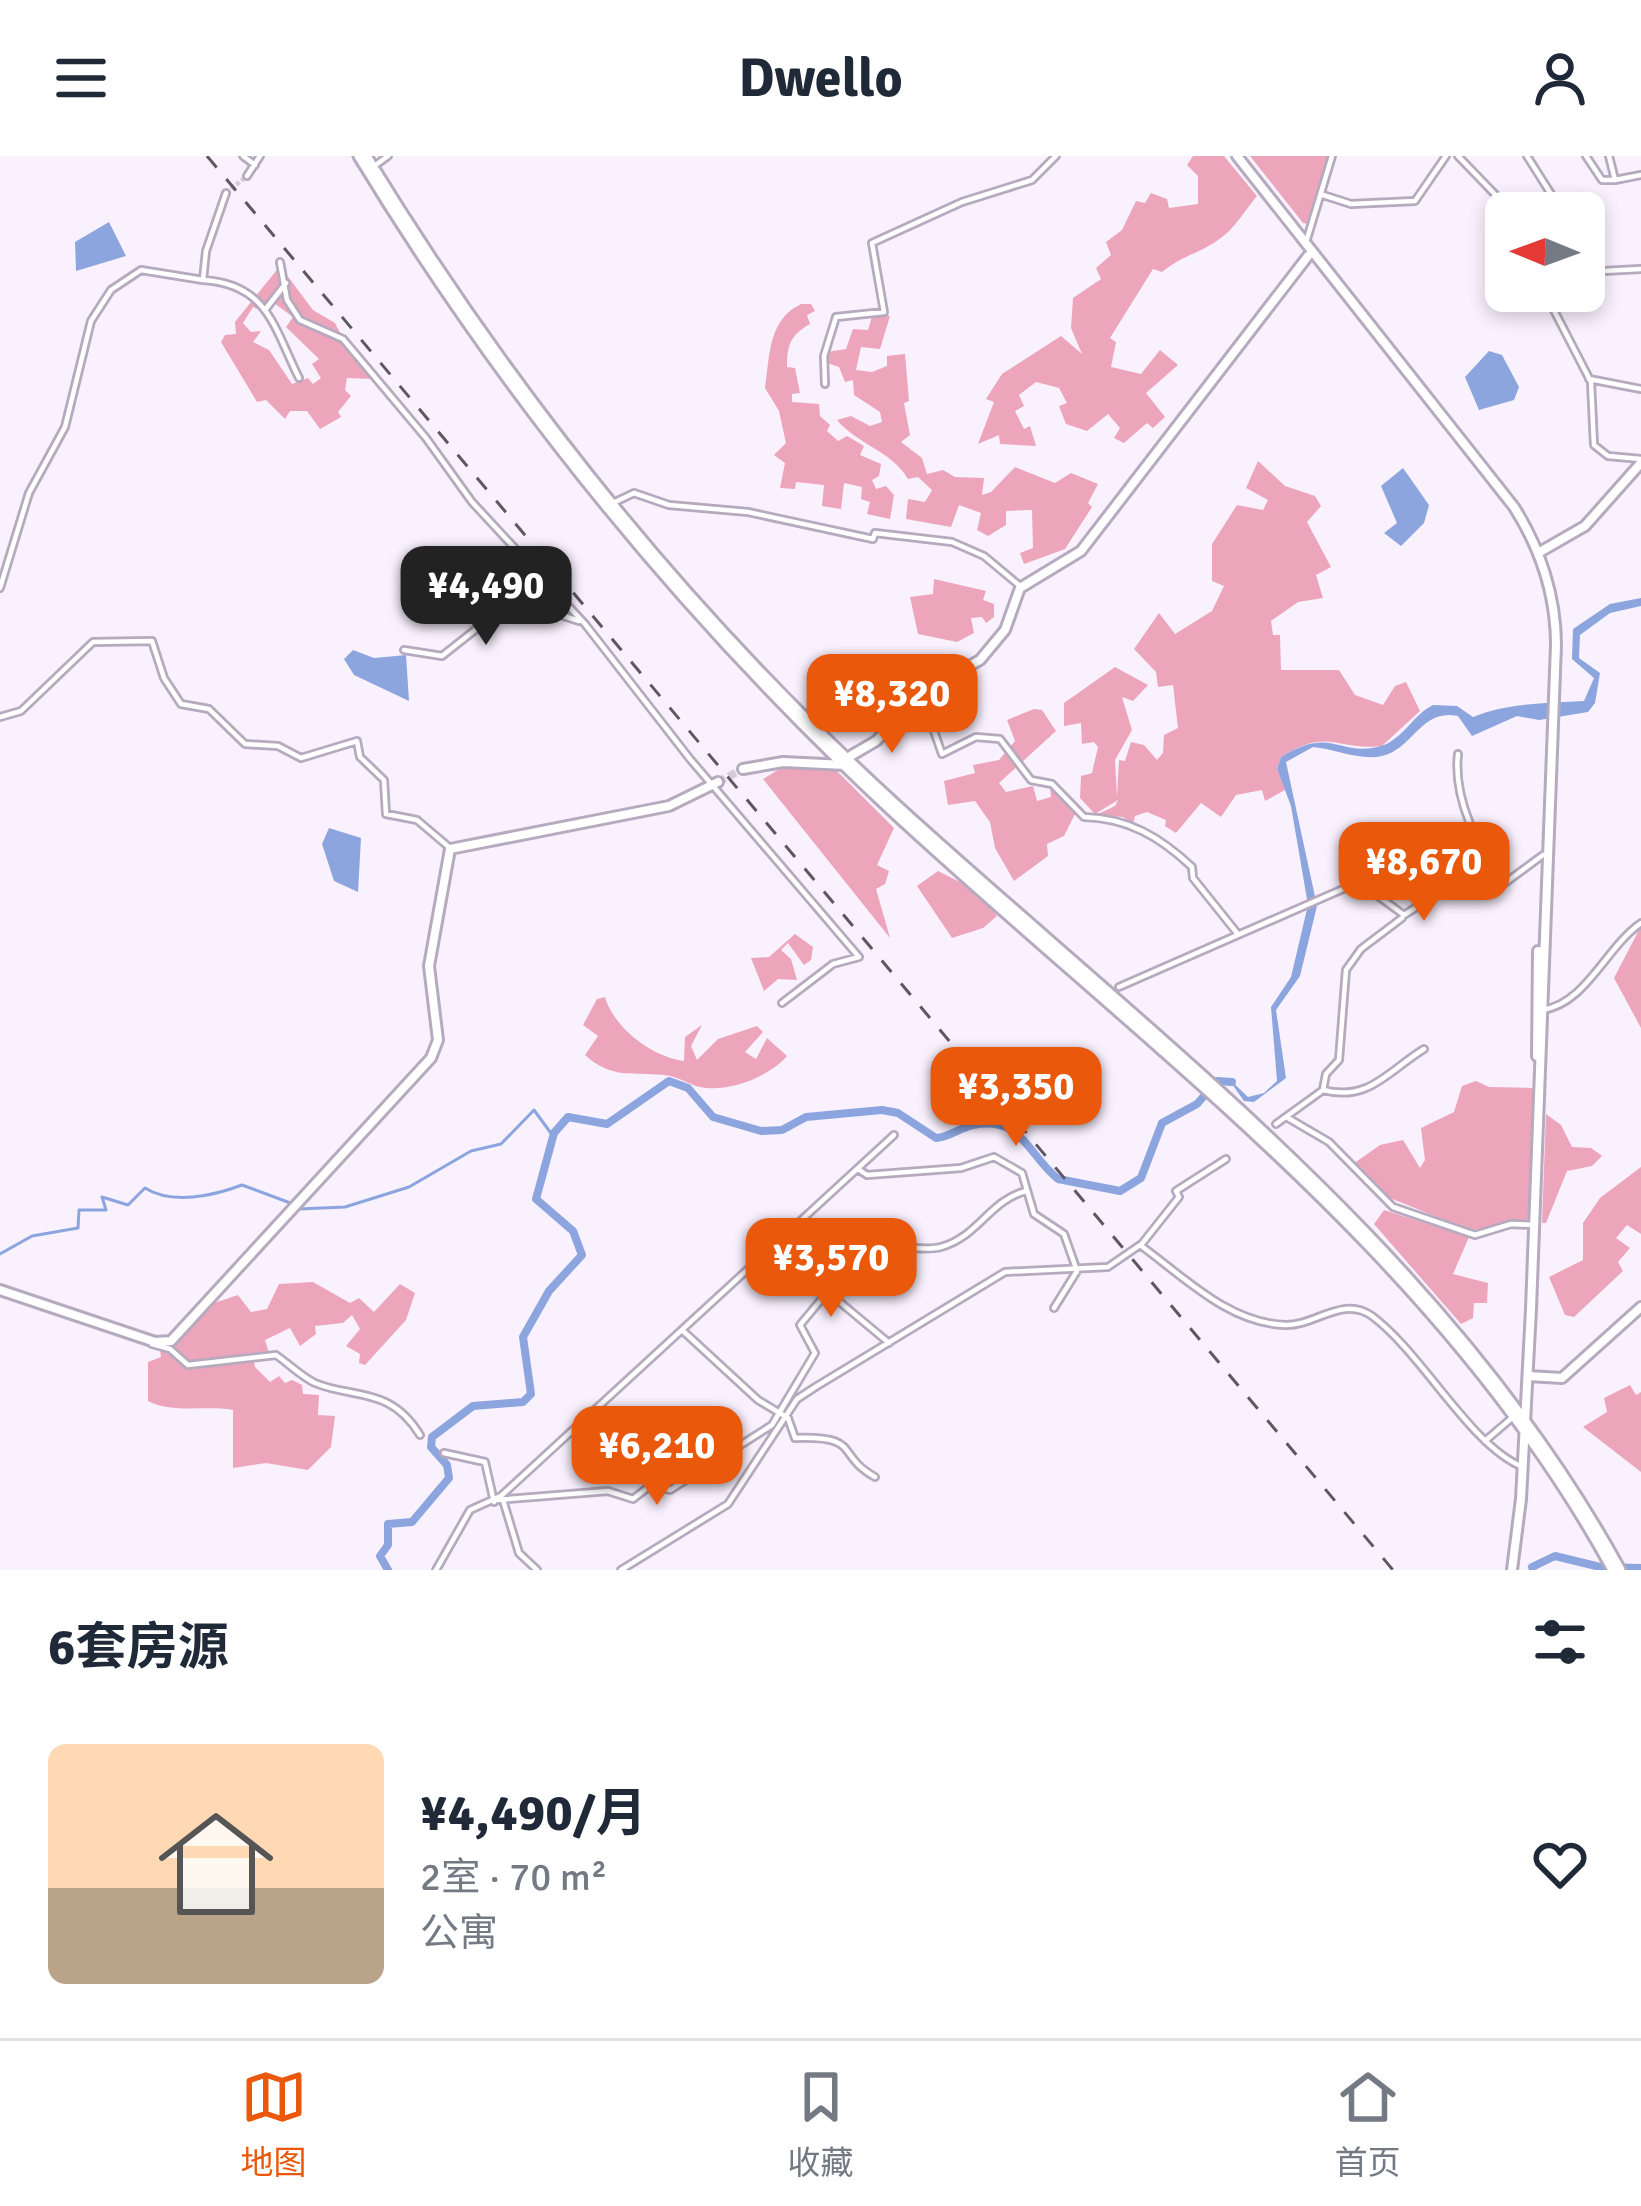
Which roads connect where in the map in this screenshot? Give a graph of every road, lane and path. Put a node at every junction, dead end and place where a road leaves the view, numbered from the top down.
1 (243, 156) edge
2 (260, 156) edge
3 (363, 156) edge
4 (388, 156) edge
5 (1056, 156) edge
6 (1234, 156) edge
7 (1332, 156) edge
8 (1446, 156) edge
9 (1458, 156) edge
10 (1527, 156) edge
11 (1586, 156) edge
12 (1609, 156) edge
13 (255, 165) junction
14 (373, 167) junction
15 (247, 176) tunnel mouth
16 (1641, 176) edge
17 (1615, 180) junction
18 (1493, 192) edge
19 (1550, 192) edge
20 (226, 193) tunnel mouth
21 (1323, 195) junction
22 (1306, 244) junction
23 (1308, 256) junction
24 (280, 262) dead end
25 (1641, 269) edge
26 (1605, 271) edge
27 (203, 280) junction
28 (286, 283) junction
29 (265, 310) junction
30 (1554, 312) edge
31 (299, 378) dead end
32 (1589, 379) junction
33 (825, 385) dead end
34 (1641, 389) edge
35 (1641, 461) edge
36 (613, 503) junction
37 (1538, 553) junction
38 (1021, 587) junction
39 (0, 588) edge
40 (583, 621) junction
41 (404, 650) dead end
42 (1552, 691) junction
43 (919, 699) junction
44 (908, 709) junction
45 (0, 717) edge
46 (1551, 724) junction
47 (1458, 754) dead end
48 (846, 762) junction
49 (743, 769) tunnel mouth
50 (717, 783) junction
51 (450, 849) junction
52 (1481, 853) junction
53 (1543, 854) junction
54 (1405, 914) junction
55 (1641, 923) edge
56 (1237, 933) junction
57 (1119, 987) dead end
58 (782, 1003) dead end
59 (1542, 1010) junction
60 (1424, 1049) dead end
61 (1323, 1090) junction
62 (1539, 1111) junction
63 (1288, 1118) junction
64 (1276, 1124) dead end
65 (894, 1135) dead end
66 (1226, 1159) dead end
67 (858, 1168) junction
68 (1028, 1190) junction
69 (1534, 1225) junction
70 (784, 1236) junction
71 (1141, 1245) junction
72 (1077, 1271) junction
73 (829, 1289) junction
74 (0, 1290) edge
75 (1641, 1307) edge
76 (1054, 1308) dead end
77 (682, 1330) junction
78 (149, 1340) junction
79 (889, 1343) junction
80 (1528, 1376) junction
81 (784, 1416) junction
82 (1522, 1422) junction
83 (420, 1435) dead end
84 (1486, 1441) junction
85 (444, 1454) dead end
86 (1523, 1468) junction
87 (875, 1477) dead end
88 (498, 1501) junction
89 (1615, 1566) edge
90 (436, 1570) edge
91 (537, 1570) edge
92 (621, 1570) edge
93 (1512, 1570) edge

1 - 13 street
2 - 13 street
3 - 14 main road
3 - 48 main road
4 - 14 street
5 - 33 street
6 - 22 main road
6 - 23 main road
7 - 21 street
8 - 21 street
9 - 18 street
10 - 19 street
11 - 17 street
12 - 17 street
13 - 15 street
14 - 36 main road
16 - 17 street
20 - 27 street
21 - 22 street
22 - 37 main road
23 - 38 main road
23 - 42 main road
24 - 28 street
25 - 26 street
27 - 29 street
27 - 39 street
28 - 29 street
28 - 40 street
29 - 31 street
30 - 32 street
32 - 34 street
32 - 35 street
35 - 37 main road
36 - 38 street
36 - 48 main road
37 - 42 main road
38 - 43 main road
40 - 41 street
40 - 50 street
42 - 46 main road
43 - 44 main road
43 - 44 main road
43 - 56 street
44 - 48 main road
45 - 51 street
46 - 53 main road
46 - 59 main road
47 - 52 street
48 - 49 main road
48 - 82 main road
50 - 51 main road
50 - 58 street
51 - 78 main road
52 - 53 street
52 - 54 street
53 - 62 main road
54 - 56 street
54 - 61 street
55 - 59 street
56 - 57 street
59 - 62 main road
60 - 61 street
61 - 63 street
62 - 69 main road
63 - 64 street
63 - 69 street
65 - 67 street
66 - 71 street
67 - 68 street
67 - 70 street
68 - 72 street
68 - 73 street
69 - 80 main road
70 - 73 street
70 - 77 street
71 - 72 street
71 - 84 street
72 - 76 street
72 - 79 street
73 - 79 street
73 - 81 street
74 - 78 main road
75 - 80 main road
77 - 81 street
77 - 88 street
78 - 83 street
79 - 81 street
80 - 82 main road
81 - 87 street
81 - 88 street
81 - 92 street
82 - 84 street
82 - 86 main road
82 - 89 main road
84 - 86 street
85 - 88 street
86 - 93 main road
88 - 90 street
88 - 91 street

